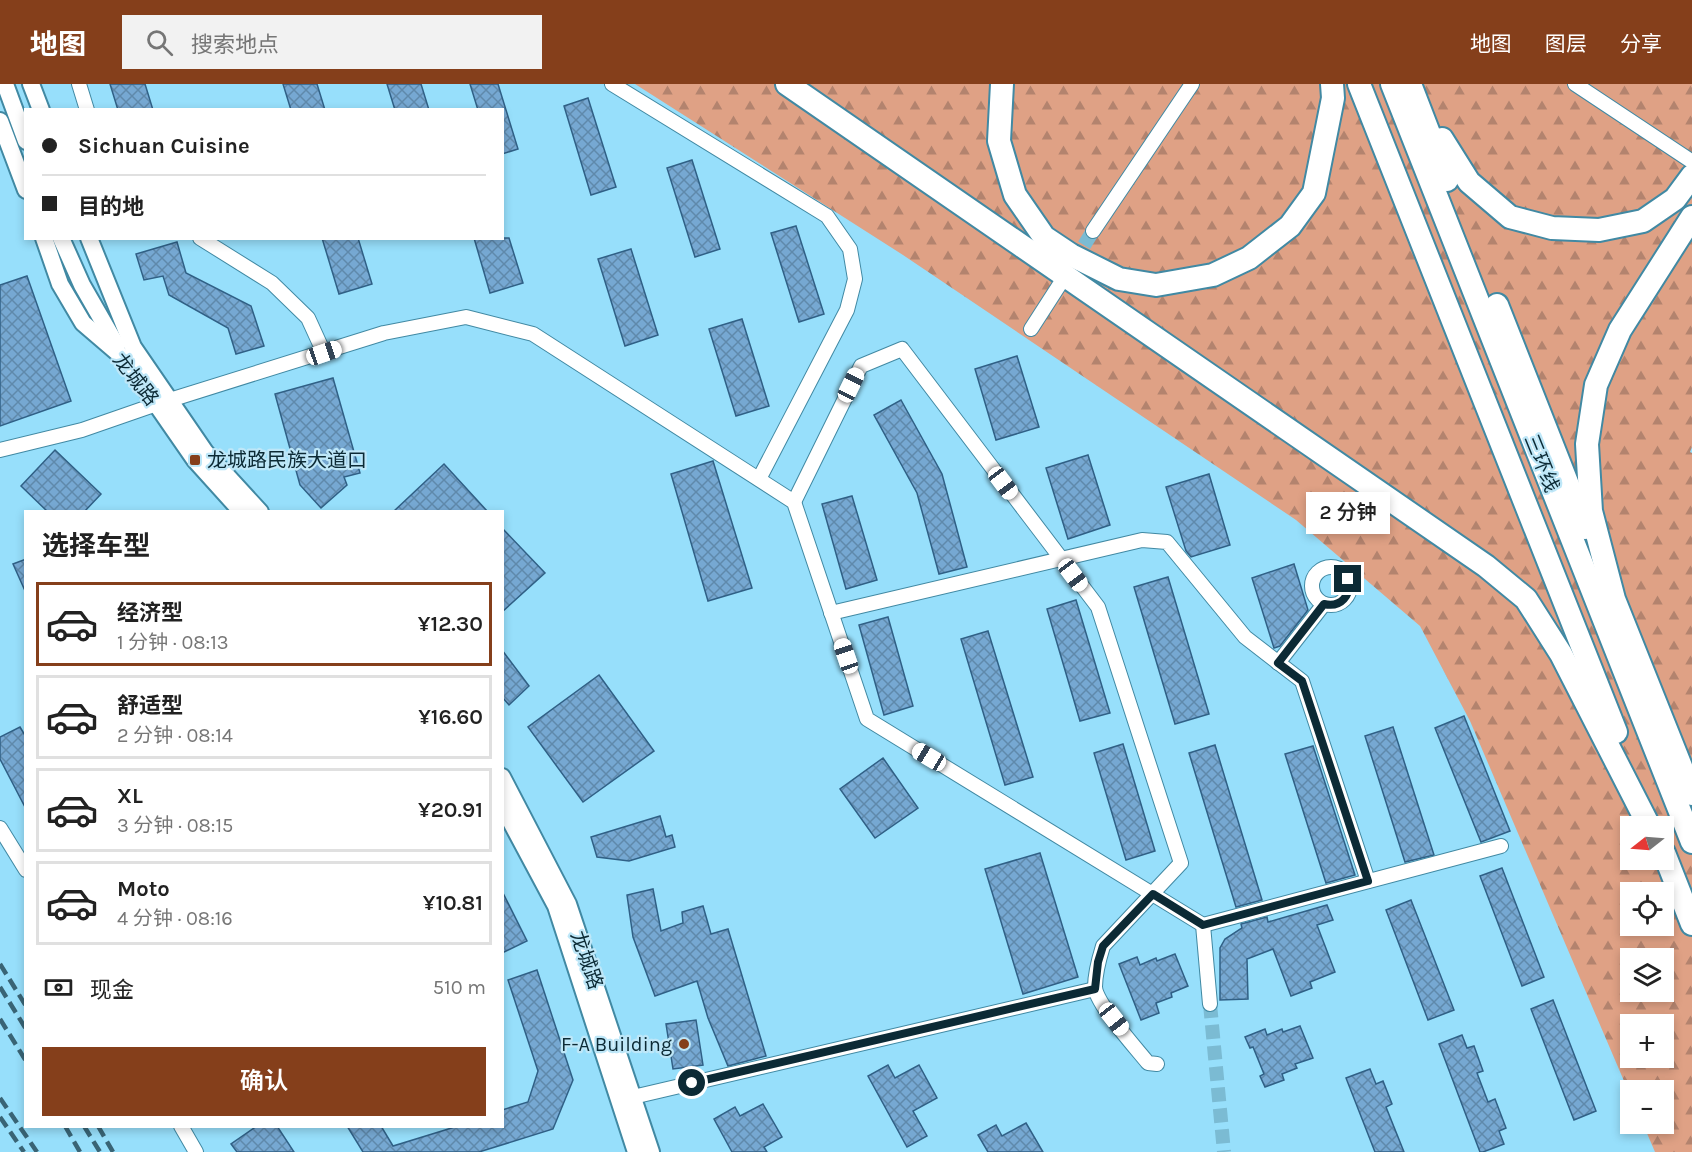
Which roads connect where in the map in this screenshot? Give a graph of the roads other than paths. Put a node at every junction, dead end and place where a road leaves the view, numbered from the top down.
1 (5, 84) edge
2 (11, 84) edge
3 (31, 84) edge
4 (79, 84) edge
5 (612, 84) edge
6 (787, 84) edge
7 (1002, 84) edge
8 (1192, 84) edge
9 (1332, 84) edge
10 (1359, 84) edge
11 (1392, 84) edge
12 (1411, 84) edge
13 (1575, 84) edge
14 (40, 108) edge
15 (86, 108) edge
16 (24, 119) edge
17 (0, 122) edge
18 (24, 136) edge
19 (1691, 169) edge
20 (24, 185) edge
21 (1692, 217) edge
22 (1093, 231) tunnel mouth
23 (45, 240) edge
24 (65, 240) edge
25 (91, 240) edge
26 (203, 240) edge
27 (1060, 284) dead end
28 (1031, 328) dead end
29 (129, 353) junction
30 (324, 353) junction
31 (163, 402) junction
32 (0, 450) edge
33 (759, 479) junction
34 (794, 502) junction
35 (240, 510) edge
36 (258, 510) edge
37 (1061, 559) junction
38 (1614, 599) junction
39 (1324, 604) dead end
40 (831, 613) junction
41 (1278, 663) junction
42 (504, 781) edge
43 (1692, 794) edge
44 (504, 809) edge
45 (1646, 816) edge
46 (1647, 816) edge
47 (0, 828) edge
48 (1692, 842) edge
49 (1502, 846) dead end
50 (24, 867) edge
51 (1670, 870) edge
52 (1368, 881) junction
53 (1153, 894) junction
54 (1692, 924) edge
55 (1203, 925) junction
56 (1095, 989) junction
57 (1210, 1004) tunnel mouth
58 (1157, 1064) dead end
59 (633, 1096) junction
60 (182, 1128) edge
61 (196, 1152) edge
62 (636, 1152) edge
63 (651, 1152) edge

1 - 18 street
2 - 16 street
3 - 14 street
4 - 15 street
5 - 33 street
6 - 45 highway
7 - 9 highway
8 - 22 street
10 - 46 highway, 三环线
11 - 48 highway, 三环线
12 - 19 highway
12 - 38 highway
13 - 19 street
17 - 20 street
21 - 38 highway
23 - 29 street, 龙城路
24 - 29 street
25 - 29 street, 龙城路
26 - 30 street
27 - 28 street
29 - 31 street, 龙城路
30 - 31 street
30 - 33 street
31 - 32 street
31 - 35 street, 龙城路
31 - 36 street, 龙城路
33 - 34 street
34 - 37 street
34 - 40 street
37 - 40 street
37 - 41 street
37 - 53 street
38 - 43 highway
39 - 41 street
40 - 53 street
41 - 52 street
42 - 59 street, 龙城路
44 - 62 street, 龙城路
47 - 50 street
49 - 52 street
51 - 54 highway
52 - 55 street
53 - 55 street
53 - 56 street
55 - 57 street
56 - 58 street
56 - 59 street
59 - 63 street, 龙城路
60 - 61 street

